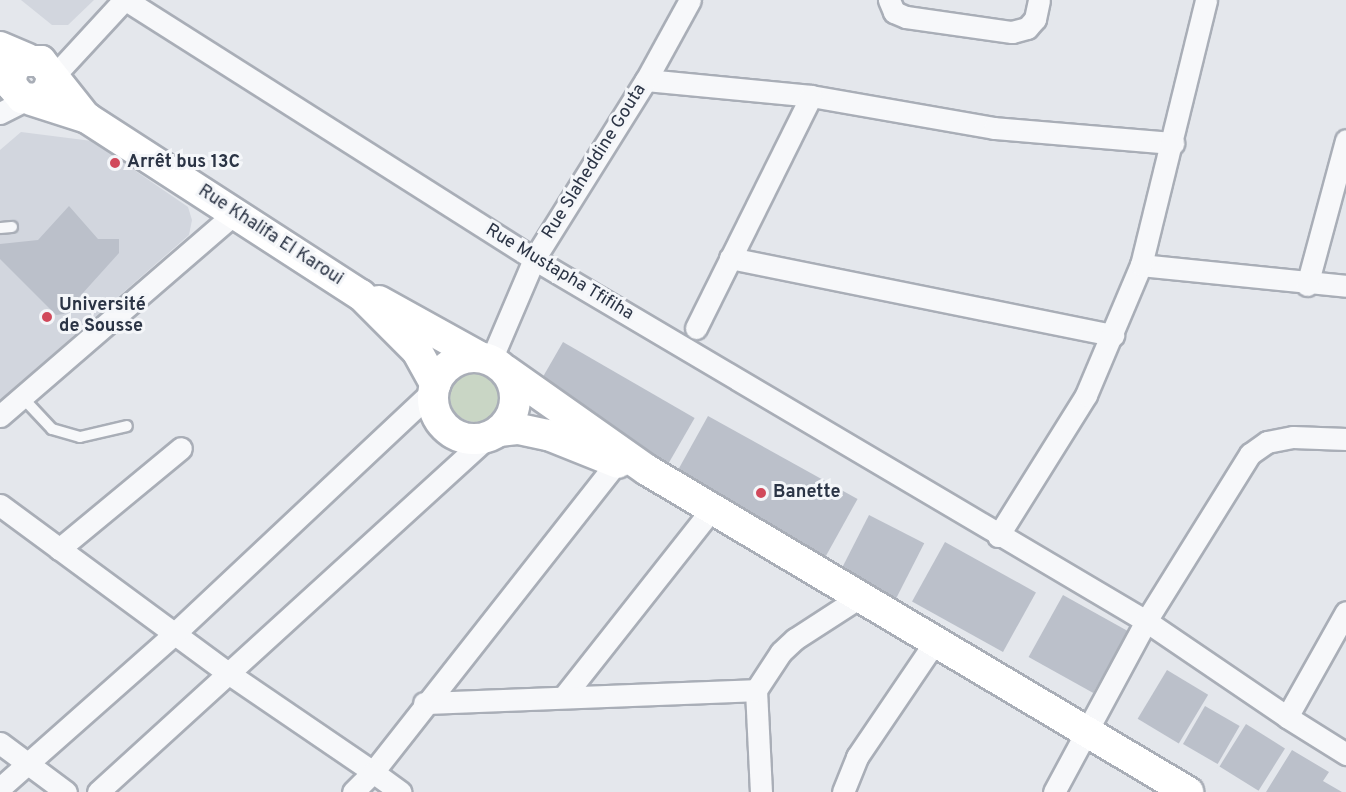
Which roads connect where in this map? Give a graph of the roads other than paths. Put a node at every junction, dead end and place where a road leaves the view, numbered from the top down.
1 (125, 0) edge
2 (690, 0) edge
3 (889, 0) edge
4 (1039, 0) edge
5 (1206, 0) edge
6 (0, 47) edge
7 (646, 80) junction
8 (23, 81) edge
9 (811, 96) junction
10 (0, 113) edge
11 (1346, 140) edge
12 (1173, 143) junction
13 (235, 213) junction
14 (0, 228) edge
15 (12, 228) dead end
16 (730, 258) junction
17 (534, 259) junction
18 (1141, 265) junction
19 (1307, 285) junction
20 (1346, 286) edge
21 (361, 295) junction
22 (696, 328) dead end
23 (1113, 335) junction
24 (491, 362) junction
25 (434, 388) junction
26 (22, 397) junction
27 (0, 416) edge
28 (127, 426) dead end
29 (494, 434) junction
30 (1346, 439) edge
31 (181, 448) dead end
32 (616, 462) junction
33 (647, 470) junction
34 (0, 505) edge
35 (712, 509) junction
36 (998, 536) junction
37 (59, 549) junction
38 (860, 597) junction
39 (1346, 612) edge
40 (1146, 621) junction
41 (174, 634) junction
42 (935, 642) junction
43 (231, 675) junction
44 (756, 690) junction
45 (565, 695) junction
46 (424, 703) junction
47 (1287, 717) junction
48 (1085, 731) junction
49 (0, 743) edge
50 (1346, 754) edge
51 (28, 762) junction
52 (373, 772) junction
53 (0, 788) edge
54 (66, 792) edge
55 (98, 792) edge
56 (353, 792) edge
57 (401, 792) edge
58 (760, 792) edge
59 (843, 792) edge
60 (1054, 792) edge
61 (1188, 792) edge

1 - 8 street
1 - 17 street, Rue Mustapha Tfifiha
2 - 7 street, Rue Slaheddine Gouta
3 - 4 street
5 - 12 street
6 - 8 main road, Rue Khalifa El Karoui
7 - 9 street
7 - 17 street, Rue Slaheddine Gouta
8 - 10 street
8 - 13 main road, Rue Khalifa El Karoui
9 - 12 street
9 - 16 street
11 - 19 street
12 - 18 street
13 - 21 main road, Rue Khalifa El Karoui
13 - 26 street
14 - 15 lane
16 - 22 street
16 - 23 street
17 - 24 street, Rue Slaheddine Gouta
17 - 36 street, Rue Mustapha Tfifiha
18 - 19 street
18 - 23 street
19 - 20 street
21 - 24 main road, Rue Khalifa El Karoui
21 - 25 main road, Rue Khalifa El Karoui
23 - 36 street
24 - 25 main road
24 - 29 main road
24 - 33 main road, Rue Khalifa El Karoui
25 - 29 main road
25 - 41 street
26 - 27 street
26 - 28 lane
29 - 32 main road
29 - 43 street
30 - 40 street
31 - 37 street
32 - 33 main road
32 - 46 street
33 - 35 main road
34 - 37 street
35 - 38 main road
35 - 45 street
36 - 40 street, Rue Mustapha Tfifiha
37 - 41 street
38 - 42 main road
38 - 44 street
39 - 47 street
40 - 47 street, Rue Mustapha Tfifiha
40 - 48 street
41 - 43 street
41 - 51 street
42 - 48 main road
42 - 59 street
43 - 52 street
43 - 55 street
44 - 45 street
44 - 58 street
45 - 46 street
46 - 52 street
47 - 50 street
48 - 60 street
48 - 61 main road
49 - 51 street
51 - 53 street
51 - 54 street
52 - 56 street
52 - 57 street

